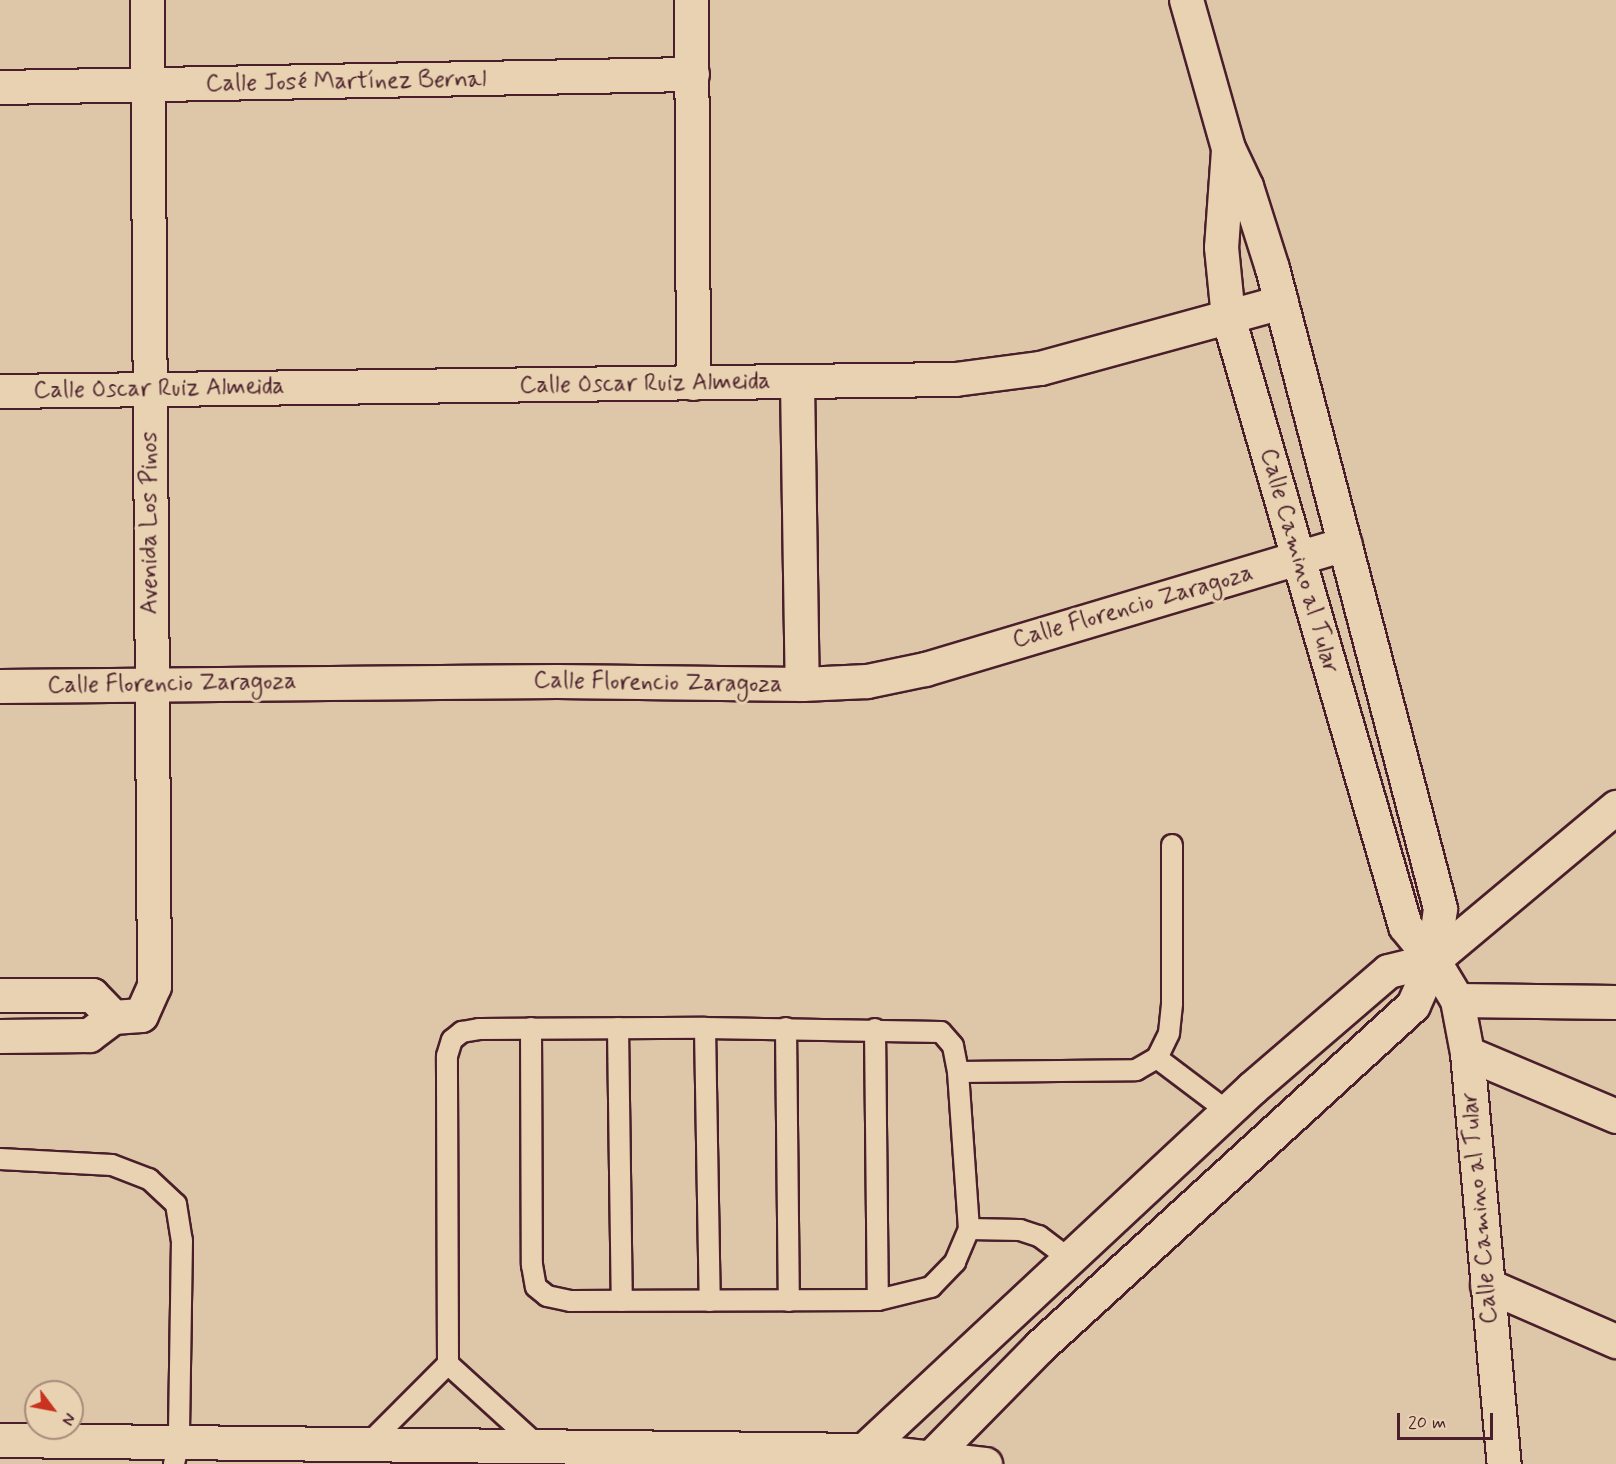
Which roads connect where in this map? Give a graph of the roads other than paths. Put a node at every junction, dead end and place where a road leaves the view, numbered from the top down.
1 (147, 0) edge
2 (691, 0) edge
3 (1186, 0) edge
4 (692, 74) junction
5 (147, 86) junction
6 (0, 87) edge
7 (1228, 148) junction
8 (1281, 302) junction
9 (1228, 317) junction
10 (797, 382) junction
11 (693, 383) junction
12 (149, 390) junction
13 (0, 391) edge
14 (1345, 544) junction
15 (1298, 558) junction
16 (151, 683) junction
17 (802, 684) junction
18 (0, 686) edge
19 (1616, 807) edge
20 (1172, 845) dead end
21 (1433, 960) junction
22 (0, 995) edge
23 (1456, 1000) junction
24 (1616, 1002) edge
25 (113, 1017) junction
26 (531, 1028) junction
27 (618, 1028) junction
28 (705, 1028) junction
29 (786, 1028) junction
30 (874, 1029) junction
31 (0, 1036) edge
32 (1467, 1053) junction
33 (1157, 1058) junction
34 (958, 1072) junction
35 (1227, 1111) junction
36 (1616, 1116) edge
37 (1194, 1142) junction
38 (0, 1159) edge
39 (1224, 1176) junction
40 (969, 1229) junction
41 (1069, 1259) junction
42 (1487, 1285) junction
43 (878, 1300) junction
44 (622, 1301) junction
45 (710, 1301) junction
46 (789, 1301) junction
47 (1616, 1341) edge
48 (448, 1364) junction
49 (0, 1440) edge
50 (367, 1445) junction
51 (537, 1445) junction
52 (864, 1450) junction
53 (176, 1453) edge
54 (930, 1458) junction
55 (985, 1464) edge
56 (1504, 1464) edge

1 - 5 street, Avenida Los Pinos
2 - 4 street
3 - 7 street, Calle Camino al Tular
4 - 5 street, Calle José Martínez Bernal
4 - 11 street
5 - 6 street, Calle José Martínez Bernal
5 - 12 street, Avenida Los Pinos
7 - 8 street, Calle Camino al Tular
7 - 9 street, Calle Camino al Tular
8 - 9 street, Calle Oscar Ruiz Almeida
8 - 14 street, Calle Camino al Tular
9 - 10 street, Calle Oscar Ruiz Almeida
9 - 15 street, Calle Camino al Tular
10 - 11 street, Calle Oscar Ruiz Almeida
10 - 17 street
11 - 12 street, Calle Oscar Ruiz Almeida
12 - 13 street, Calle Oscar Ruiz Almeida
12 - 16 street, Avenida Los Pinos
14 - 15 street, Calle Florencio Zaragoza
14 - 21 street, Calle Camino al Tular
15 - 17 street, Calle Florencio Zaragoza
15 - 21 street, Calle Camino al Tular
16 - 17 street, Calle Florencio Zaragoza
16 - 18 street, Calle Florencio Zaragoza
16 - 25 street, Avenida Los Pinos
19 - 21 street
20 - 33 lane
21 - 23 street, Calle Camino al Tular
21 - 35 street
21 - 39 street
22 - 25 street
23 - 24 street
23 - 32 street, Calle Camino al Tular
25 - 31 street
26 - 27 lane
26 - 44 lane
26 - 48 lane
27 - 28 lane
27 - 44 lane
28 - 29 lane
28 - 45 lane
29 - 30 lane
29 - 46 lane
30 - 34 lane
30 - 43 lane
32 - 36 street
32 - 42 street, Calle Camino al Tular
33 - 34 lane
33 - 35 lane
34 - 40 lane
35 - 37 street
37 - 39 street
37 - 41 street
38 - 53 lane
39 - 54 street
40 - 41 lane
40 - 43 lane
41 - 52 street
42 - 47 street
42 - 56 street, Calle Camino al Tular
43 - 46 lane
44 - 45 lane
45 - 46 lane
48 - 50 lane
48 - 51 lane
49 - 53 street
50 - 51 street
50 - 53 street
51 - 52 street
52 - 54 street
54 - 55 street

